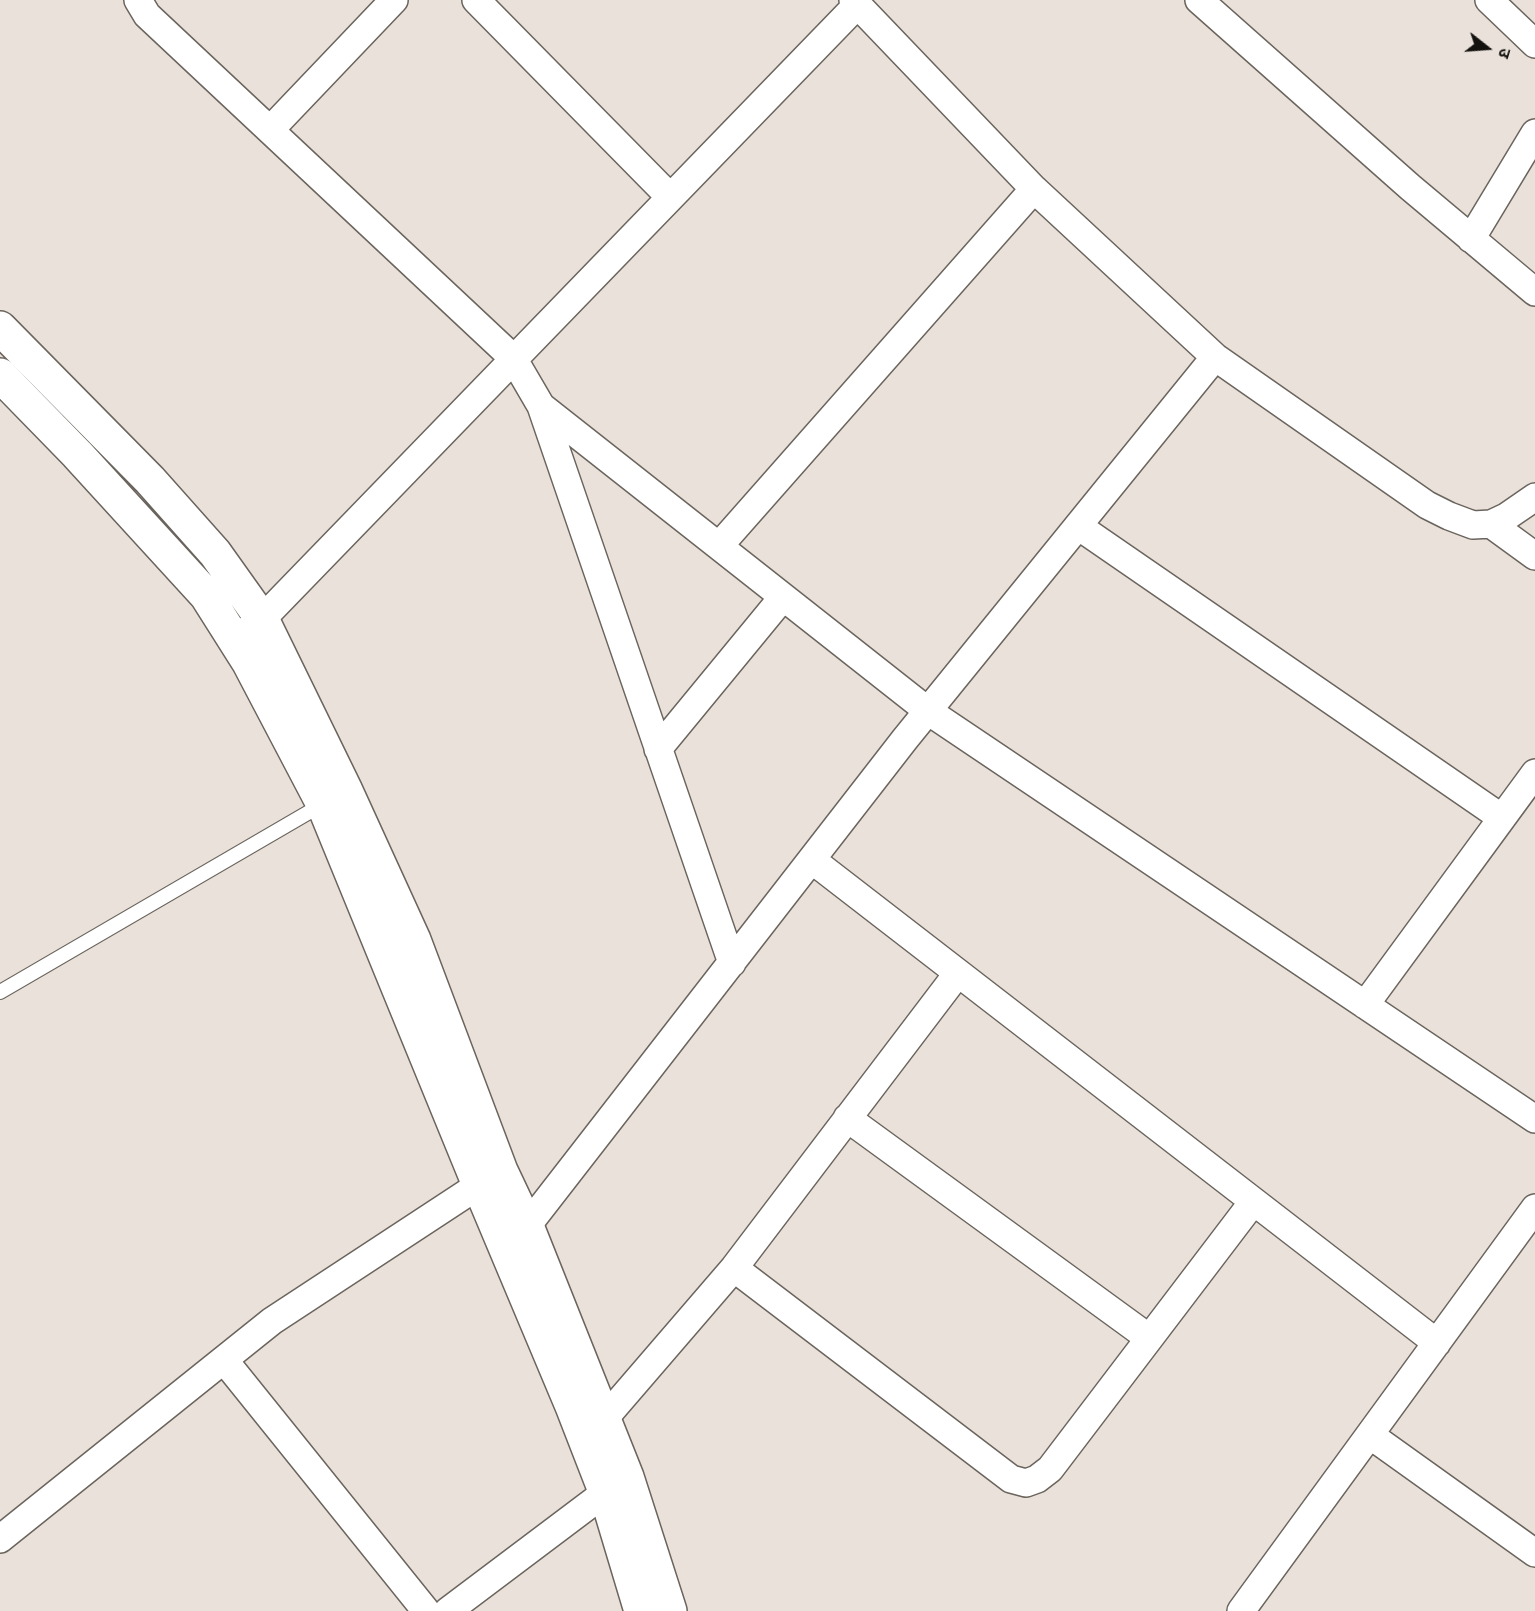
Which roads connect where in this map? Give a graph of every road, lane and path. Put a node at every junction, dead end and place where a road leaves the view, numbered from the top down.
1 (138, 0) edge
2 (393, 0) edge
3 (476, 0) edge
4 (1199, 0) edge
5 (1489, 0) edge
6 (856, 2) edge
7 (1535, 44) edge
8 (270, 130) junction
9 (1535, 133) edge
10 (1034, 189) junction
11 (670, 197) junction
12 (1471, 239) junction
13 (1535, 292) edge
14 (0, 328) edge
15 (1215, 357) junction
16 (513, 358) junction
17 (0, 375) edge
18 (541, 406) junction
19 (1535, 497) edge
20 (1491, 524) junction
21 (1078, 526) junction
22 (719, 546) junction
23 (1535, 556) edge
24 (783, 597) junction
25 (262, 619) junction
26 (234, 640) junction
27 (928, 711) junction
28 (658, 749) junction
29 (1535, 773) edge
30 (323, 804) junction
31 (1502, 818) junction
32 (812, 860) junction
33 (732, 963) junction
34 (958, 973) junction
35 (0, 992) edge
36 (1365, 1005) junction
37 (848, 1118) junction
38 (1535, 1119) edge
39 (490, 1178) junction
40 (1253, 1202) junction
41 (1535, 1208) edge
42 (527, 1226) junction
43 (734, 1268) junction
44 (1149, 1338) junction
45 (1437, 1343) junction
46 (224, 1360) junction
47 (604, 1419) junction
48 (1370, 1435) junction
49 (616, 1484) junction
50 (0, 1539) edge
51 (1535, 1552) edge
52 (426, 1611) edge
53 (447, 1611) edge
54 (640, 1611) edge
55 (670, 1611) edge
56 (1241, 1611) edge

1 - 8 street
2 - 8 street
3 - 11 street
4 - 12 street
5 - 7 street
6 - 10 street
6 - 11 street
8 - 16 street
9 - 12 street
10 - 15 street
10 - 22 street
11 - 16 street
12 - 13 street
14 - 25 main road
15 - 20 street
15 - 21 street
16 - 18 street
16 - 25 street
17 - 26 main road
18 - 22 street
18 - 28 street
19 - 20 street
20 - 23 street
21 - 27 street
21 - 31 street
22 - 24 street
24 - 27 street
24 - 28 street
25 - 26 street
25 - 39 main road
26 - 30 main road
27 - 32 street
27 - 36 street
28 - 33 street
29 - 31 street
30 - 35 lane
30 - 39 main road
31 - 36 street
32 - 33 street
32 - 34 street
33 - 42 street
34 - 37 street
34 - 40 street
36 - 38 street
37 - 43 street
37 - 44 street
39 - 42 main road
39 - 46 street
39 - 49 main road
40 - 44 street
40 - 45 street
41 - 45 street
42 - 47 main road
43 - 44 street
43 - 47 street
45 - 48 street
46 - 50 street
46 - 52 street
47 - 49 main road
48 - 51 street
48 - 56 street
49 - 53 street
49 - 54 main road
49 - 55 main road

